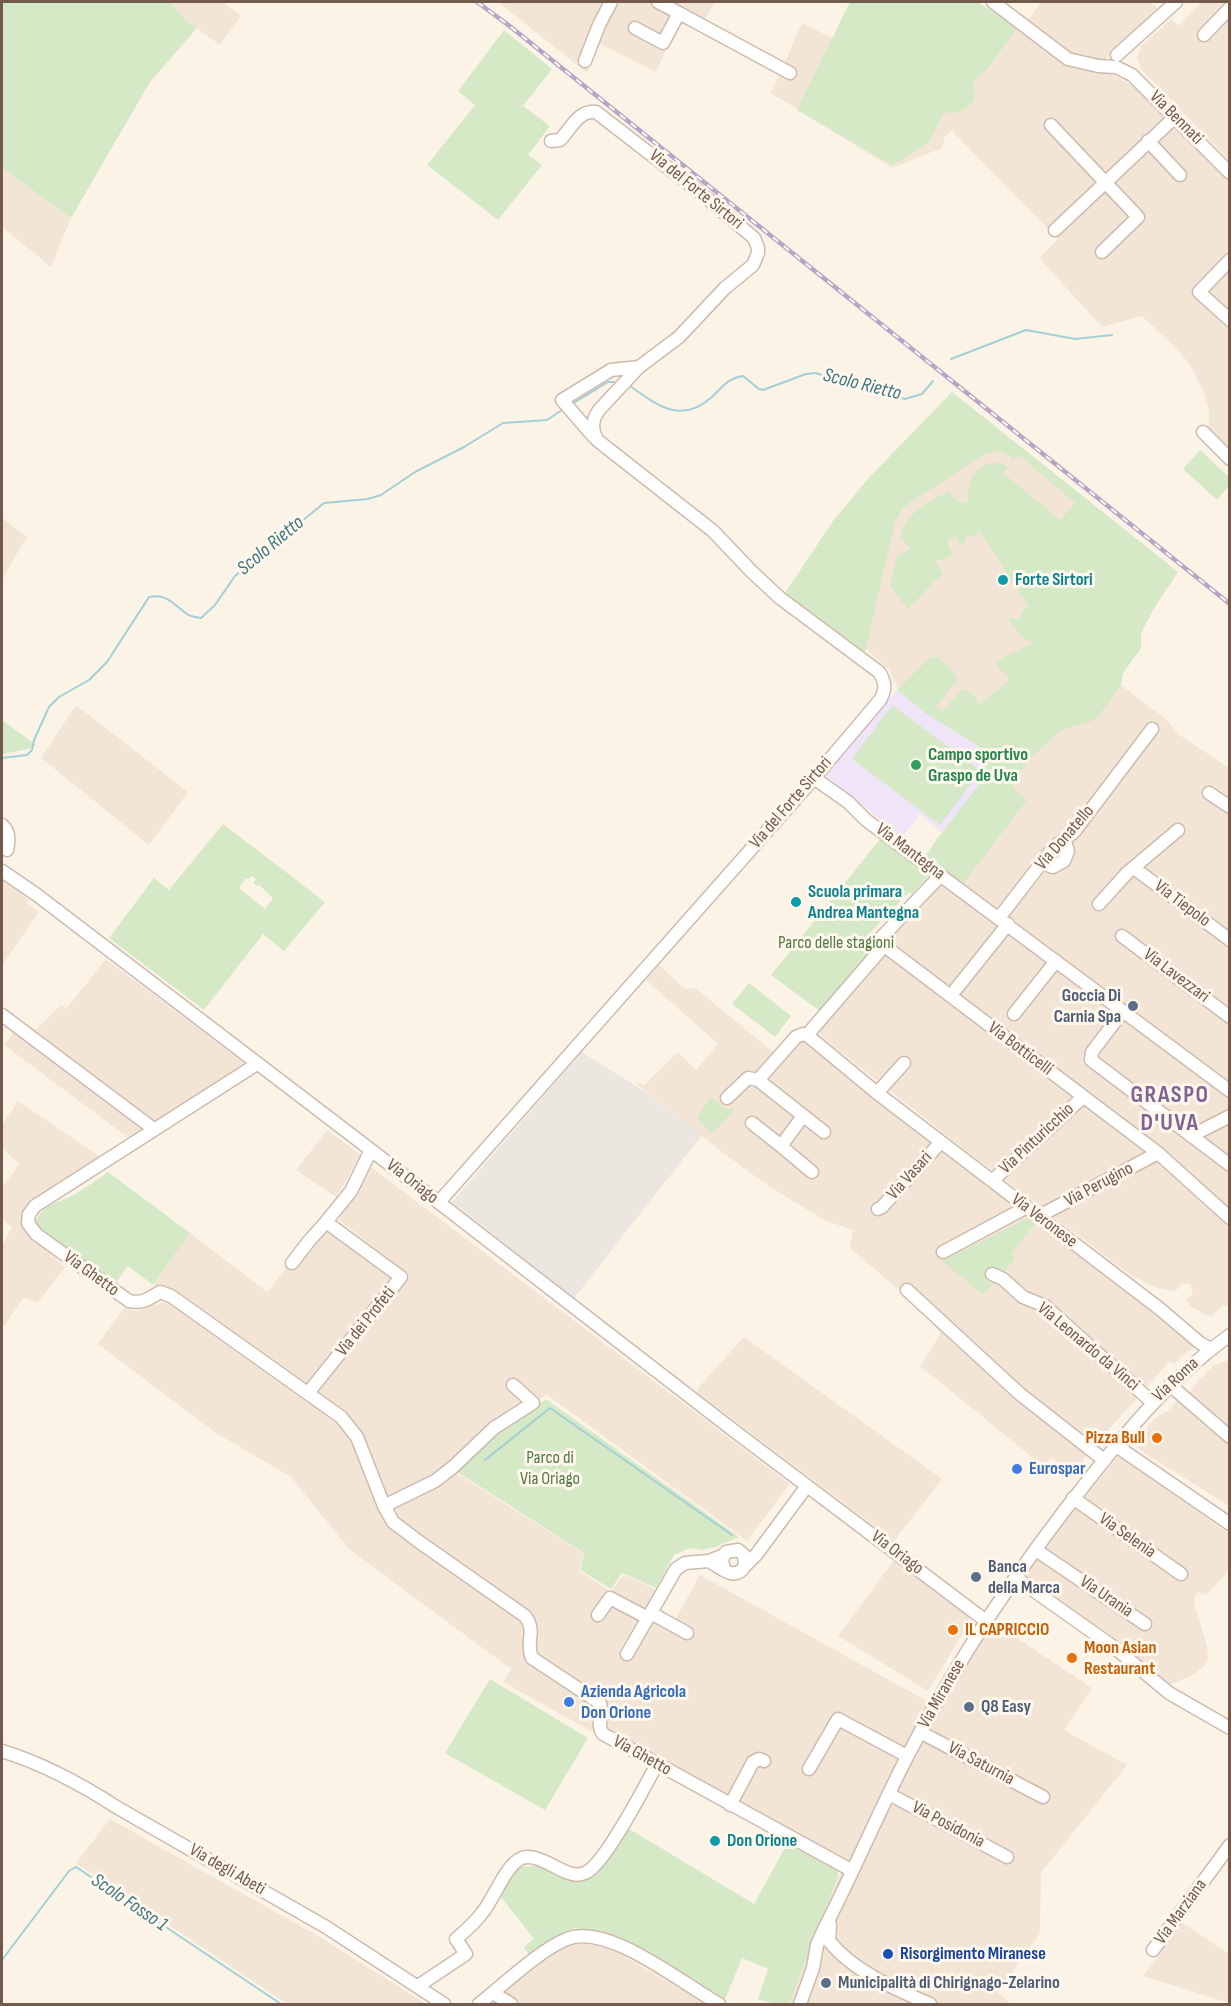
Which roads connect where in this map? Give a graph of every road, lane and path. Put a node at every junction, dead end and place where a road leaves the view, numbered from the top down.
1 (611, 2) edge
2 (658, 2) edge
3 (993, 2) edge
4 (1176, 2) edge
5 (1230, 8) edge
6 (679, 13) junction
7 (635, 28) dead end
8 (1204, 35) dead end
9 (585, 61) dead end
10 (1116, 62) junction
11 (790, 73) dead end
12 (1175, 117) junction
13 (1051, 125) dead end
14 (550, 141) dead end
15 (1148, 141) junction
16 (1230, 173) edge
17 (1180, 175) dead end
18 (1105, 181) junction
19 (1055, 231) dead end
20 (1102, 252) dead end
21 (1230, 260) edge
22 (1230, 320) edge
23 (639, 367) junction
24 (1203, 432) dead end
25 (597, 440) junction
26 (1230, 459) edge
27 (1152, 729) dead end
28 (814, 778) junction
29 (1209, 793) dead end
30 (1230, 807) edge
31 (2, 825) edge
32 (1178, 830) dead end
33 (4, 852) edge
34 (1134, 868) junction
35 (2, 871) edge
36 (941, 875) junction
37 (16, 880) junction
38 (1099, 904) dead end
39 (1004, 921) junction
40 (1122, 936) dead end
41 (1230, 940) edge
42 (884, 946) junction
43 (1056, 961) junction
44 (956, 988) dead end
45 (1123, 1011) junction
46 (1014, 1014) dead end
47 (2, 1016) edge
48 (1230, 1017) edge
49 (807, 1035) junction
50 (904, 1063) dead end
51 (257, 1064) junction
52 (758, 1080) junction
53 (1230, 1091) edge
54 (877, 1094) junction
55 (1083, 1097) junction
56 (728, 1098) dead end
57 (803, 1116) junction
58 (1230, 1116) edge
59 (752, 1123) dead end
60 (152, 1131) junction
61 (824, 1132) dead end
62 (1191, 1136) junction
63 (941, 1142) junction
64 (781, 1146) junction
65 (371, 1150) junction
66 (1158, 1153) junction
67 (1230, 1165) edge
68 (812, 1172) dead end
69 (992, 1181) junction
70 (439, 1202) junction
71 (1027, 1208) junction
72 (878, 1209) dead end
73 (1040, 1217) junction
74 (1230, 1218) edge
75 (326, 1222) junction
76 (943, 1252) dead end
77 (292, 1263) dead end
78 (992, 1275) dead end
79 (907, 1290) dead end
80 (1230, 1335) edge
81 (1211, 1349) junction
82 (513, 1385) dead end
83 (1170, 1385) junction
84 (308, 1393) junction
85 (1152, 1402) junction
86 (1128, 1430) joint
87 (1230, 1437) edge
88 (1115, 1445) junction
89 (1104, 1460) junction
90 (807, 1485) junction
91 (1073, 1498) junction
92 (384, 1506) junction
93 (1230, 1524) edge
94 (765, 1539) junction
95 (738, 1550) junction
96 (1036, 1550) junction
97 (724, 1555) junction
98 (709, 1561) junction
99 (745, 1566) junction
100 (724, 1570) junction
101 (1181, 1574) dead end
102 (1016, 1578) junction
103 (598, 1615) dead end
104 (650, 1616) junction
105 (986, 1621) junction
106 (1145, 1624) dead end
107 (687, 1633) dead end
108 (627, 1654) dead end
109 (1230, 1728) edge
110 (920, 1732) junction
111 (2, 1751) edge
112 (907, 1756) junction
113 (764, 1761) dead end
114 (657, 1764) junction
115 (809, 1769) dead end
116 (889, 1794) junction
117 (1043, 1797) dead end
118 (730, 1805) junction
119 (1230, 1845) edge
120 (1007, 1857) dead end
121 (851, 1870) junction
122 (826, 1948) junction
123 (1153, 1950) dead end
124 (418, 1986) junction
125 (493, 1993) junction
126 (444, 2004) edge
127 (479, 2004) edge
128 (511, 2004) edge
129 (719, 2004) edge
130 (800, 2004) edge
131 (930, 2004) edge

1 - 9 street
2 - 6 street
3 - 10 street, Via Bennati
4 - 10 street
5 - 8 street
6 - 7 street
6 - 11 street
10 - 12 street, Via Bennati
12 - 15 street
12 - 16 street, Via Bennati
13 - 18 street
14 - 23 street, Via del Forte Sirtori
15 - 17 street
15 - 18 street
18 - 19 street
18 - 20 street
21 - 22 street
23 - 25 street, Via del Forte Sirtori
23 - 25 street, Via del Forte Sirtori
24 - 26 street
25 - 28 street, Via del Forte Sirtori
27 - 39 street, Via Donatello
28 - 36 street, Via Mantegna
28 - 70 street, Via del Forte Sirtori
29 - 30 street
31 - 33 street
32 - 34 street, Via Tiepolo
33 - 37 street
34 - 38 street, Via Tiepolo
34 - 41 street, Via Tiepolo
35 - 37 street, Via Oriago
36 - 39 street, Via Mantegna
36 - 42 street
37 - 51 street, Via Oriago
39 - 43 street, Via Mantegna
39 - 44 street
40 - 48 street, Via Lavezzari
42 - 49 street
42 - 55 street, Via Botticelli
43 - 45 street, Via Mantegna
43 - 46 street
45 - 53 street, Via Mantegna
45 - 62 street
47 - 60 street
49 - 52 street
49 - 54 street, Via Veronese
50 - 54 street
51 - 60 street, Via Ghetto
51 - 65 street, Via Oriago
52 - 56 street
52 - 57 street
54 - 63 street, Via Veronese
55 - 66 street, Via Botticelli
55 - 69 street, Via Pinturicchio
57 - 61 street
57 - 64 street
58 - 62 street
59 - 64 street
60 - 84 street, Via Ghetto
62 - 67 street
63 - 69 street, Via Veronese
63 - 72 street, Via Vasari
64 - 68 street
65 - 70 street, Via Oriago
65 - 75 street
66 - 73 street, Via Perugino
66 - 74 street, Via Botticelli
69 - 71 street, Via Veronese
70 - 90 street, Via Oriago
71 - 73 street, Via Veronese
71 - 76 street
73 - 81 street, Via Veronese
75 - 77 street
75 - 84 street, Via dei Profeti
78 - 85 street, Via Leonardo da Vinci
79 - 89 street
80 - 81 street, Via Roma
81 - 83 street, Via Roma
82 - 92 street
83 - 85 street, Via Roma
83 - 87 street
84 - 92 street, Via Ghetto
85 - 86 street, Via Roma
86 - 88 street, Via Miranese
88 - 89 street, Via Miranese
88 - 93 street
89 - 91 street, Via Miranese
90 - 94 street
90 - 105 street, Via Oriago
91 - 96 street, Via Miranese
91 - 101 street, Via Selenia
92 - 114 street, Via Ghetto
94 - 95 street
94 - 99 street
95 - 97 street
95 - 99 street
96 - 102 street, Via Miranese
96 - 106 street, Via Urania
97 - 98 street
97 - 100 street
98 - 100 street
98 - 104 street
99 - 100 street
102 - 105 street, Via Miranese
102 - 109 street
103 - 104 street
104 - 107 street
104 - 108 street
105 - 110 street, Via Miranese
110 - 112 street, Via Miranese
110 - 117 street, Via Saturnia
111 - 124 street, Via degli Abeti
112 - 115 street
112 - 116 street, Via Miranese
113 - 118 street
114 - 118 street, Via Ghetto
114 - 124 street
116 - 120 street, Via Posidonia
116 - 121 street, Via Miranese
118 - 121 street, Via Ghetto
119 - 123 street, Via Marziana
121 - 122 street, Via Miranese
122 - 130 street, Via Miranese
122 - 131 street
124 - 126 street, Via degli Abeti
125 - 127 street
125 - 128 street
125 - 129 street

